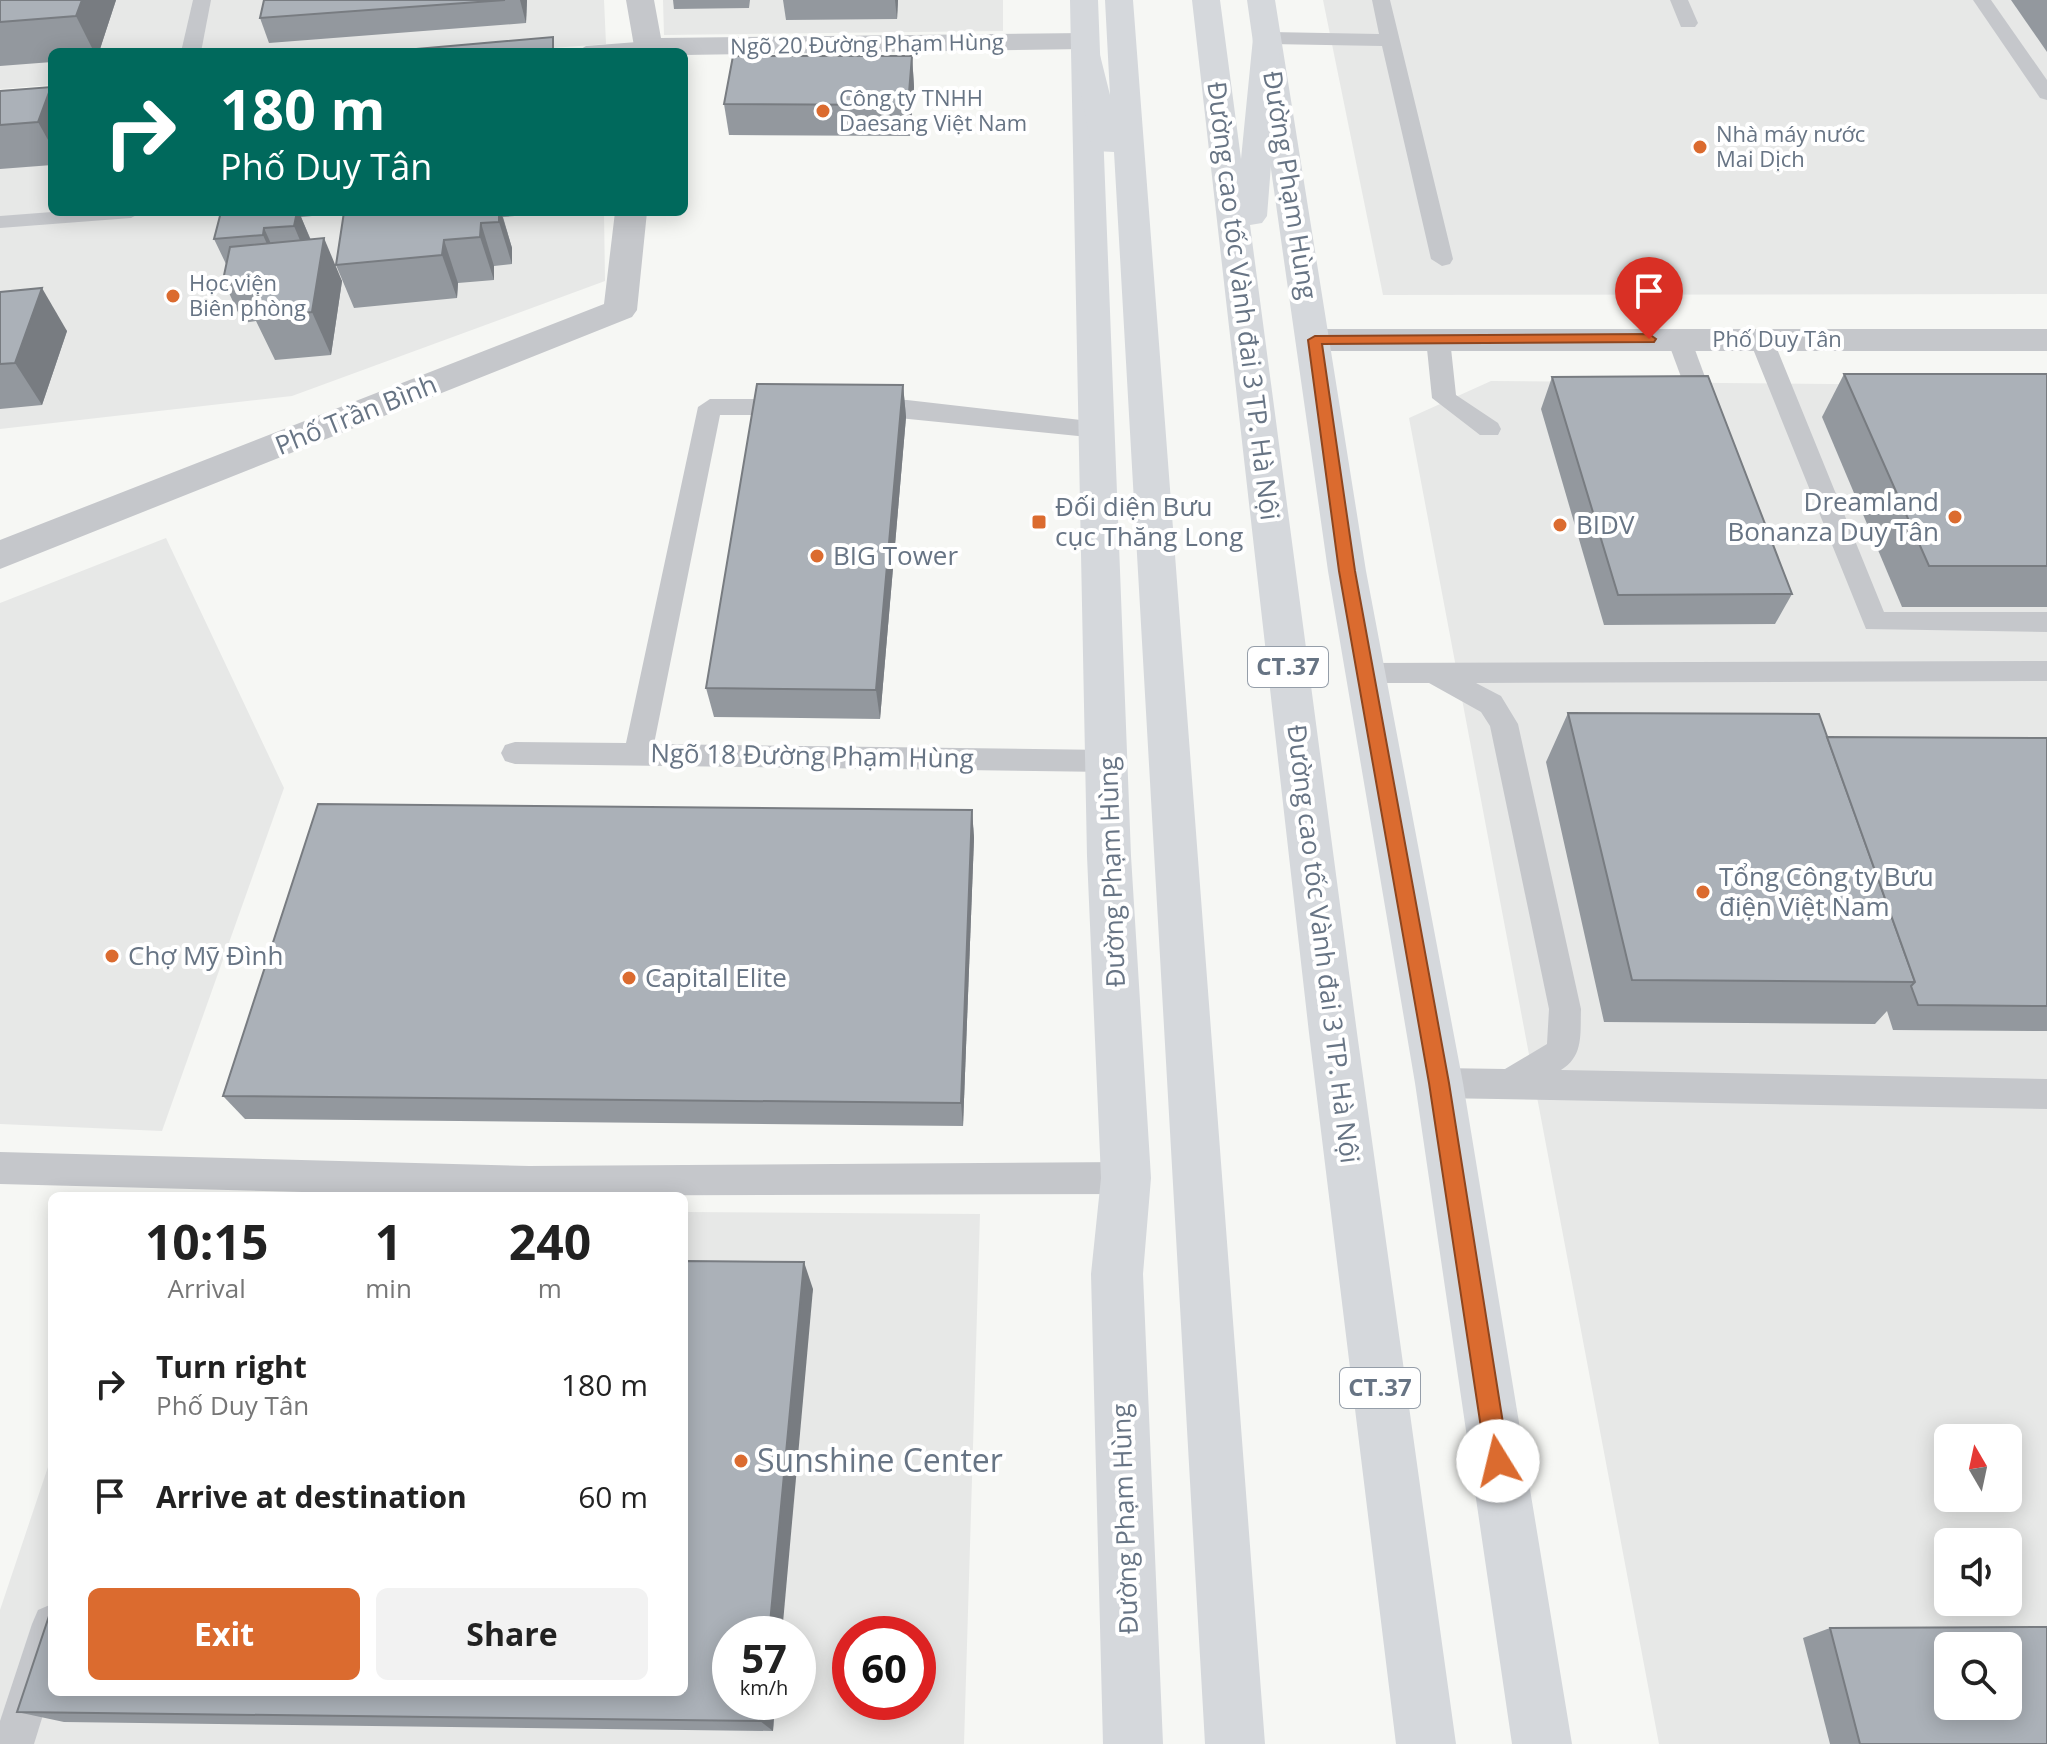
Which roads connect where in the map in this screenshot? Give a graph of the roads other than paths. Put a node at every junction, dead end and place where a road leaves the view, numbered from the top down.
1 (202, 0) edge
2 (640, 0) edge
3 (1119, 0) edge
4 (1206, 0) edge
5 (1261, 0) edge
6 (1381, 0) edge
7 (1679, 0) edge
8 (1982, 0) edge
9 (1084, 21) edge
10 (1688, 23) dead end
11 (1267, 38) junction
12 (1388, 40) junction
13 (192, 48) edge
14 (649, 48) edge
15 (679, 48) edge
16 (2047, 94) edge
17 (79, 216) edge
18 (631, 216) edge
19 (0, 222) edge
20 (1442, 259) dead end
21 (1138, 302) junction
22 (1243, 302) junction
23 (1438, 339) junction
24 (1679, 339) junction
25 (1761, 339) junction
26 (1315, 340) junction
27 (2047, 340) edge
28 (1696, 385) edge
29 (816, 408) edge
30 (847, 408) edge
31 (1489, 429) dead end
32 (1098, 430) junction
33 (0, 555) edge
34 (2047, 622) edge
35 (2047, 671) edge
36 (1432, 672) junction
37 (1365, 673) junction
38 (515, 753) dead end
39 (638, 753) junction
40 (1108, 761) junction
41 (1439, 1083) junction
42 (1510, 1084) junction
43 (2047, 1094) edge
44 (0, 1168) edge
45 (1126, 1178) junction
46 (195, 1184) edge
47 (48, 1636) edge
48 (13, 1744) edge
49 (1133, 1744) edge
50 (1235, 1744) edge
51 (1426, 1744) edge
52 (1542, 1744) edge

1 - 13 lane
2 - 14 street
3 - 21 main road
4 - 22 main road, Đường cao tốc Vành đai 3 TP. Hà Nội / CT.37
5 - 11 main road, Đường Phạm Hùng
6 - 12 lane
7 - 10 lane
8 - 16 lane
9 - 15 street, Ngõ 20 Đường Phạm Hùng
9 - 21 main road
9 - 32 main road, Đường Phạm Hùng
11 - 12 lane
11 - 22 main road
11 - 26 main road, Đường Phạm Hùng
12 - 20 lane
17 - 19 lane
18 - 33 street, Phố Trần Bình
21 - 50 main road
22 - 51 main road, Đường cao tốc Vành đai 3 TP. Hà Nội / CT.37
23 - 24 street, Phố Duy Tân
23 - 26 street, Phố Duy Tân
23 - 31 lane
24 - 25 street, Phố Duy Tân
24 - 28 lane
25 - 27 street, Phố Duy Tân
25 - 34 lane
26 - 37 main road, Đường Phạm Hùng
29 - 39 lane
30 - 32 lane
32 - 40 main road, Đường Phạm Hùng
35 - 36 lane
36 - 37 lane
36 - 42 lane
37 - 41 main road, Đường Phạm Hùng
38 - 39 lane, Ngõ 18 Đường Phạm Hùng
39 - 40 lane, Ngõ 18 Đường Phạm Hùng
40 - 45 main road, Đường Phạm Hùng
41 - 42 lane
41 - 52 main road, Đường Phạm Hùng
42 - 43 lane
44 - 46 lane
45 - 46 lane
45 - 49 main road, Đường Phạm Hùng
47 - 48 lane

